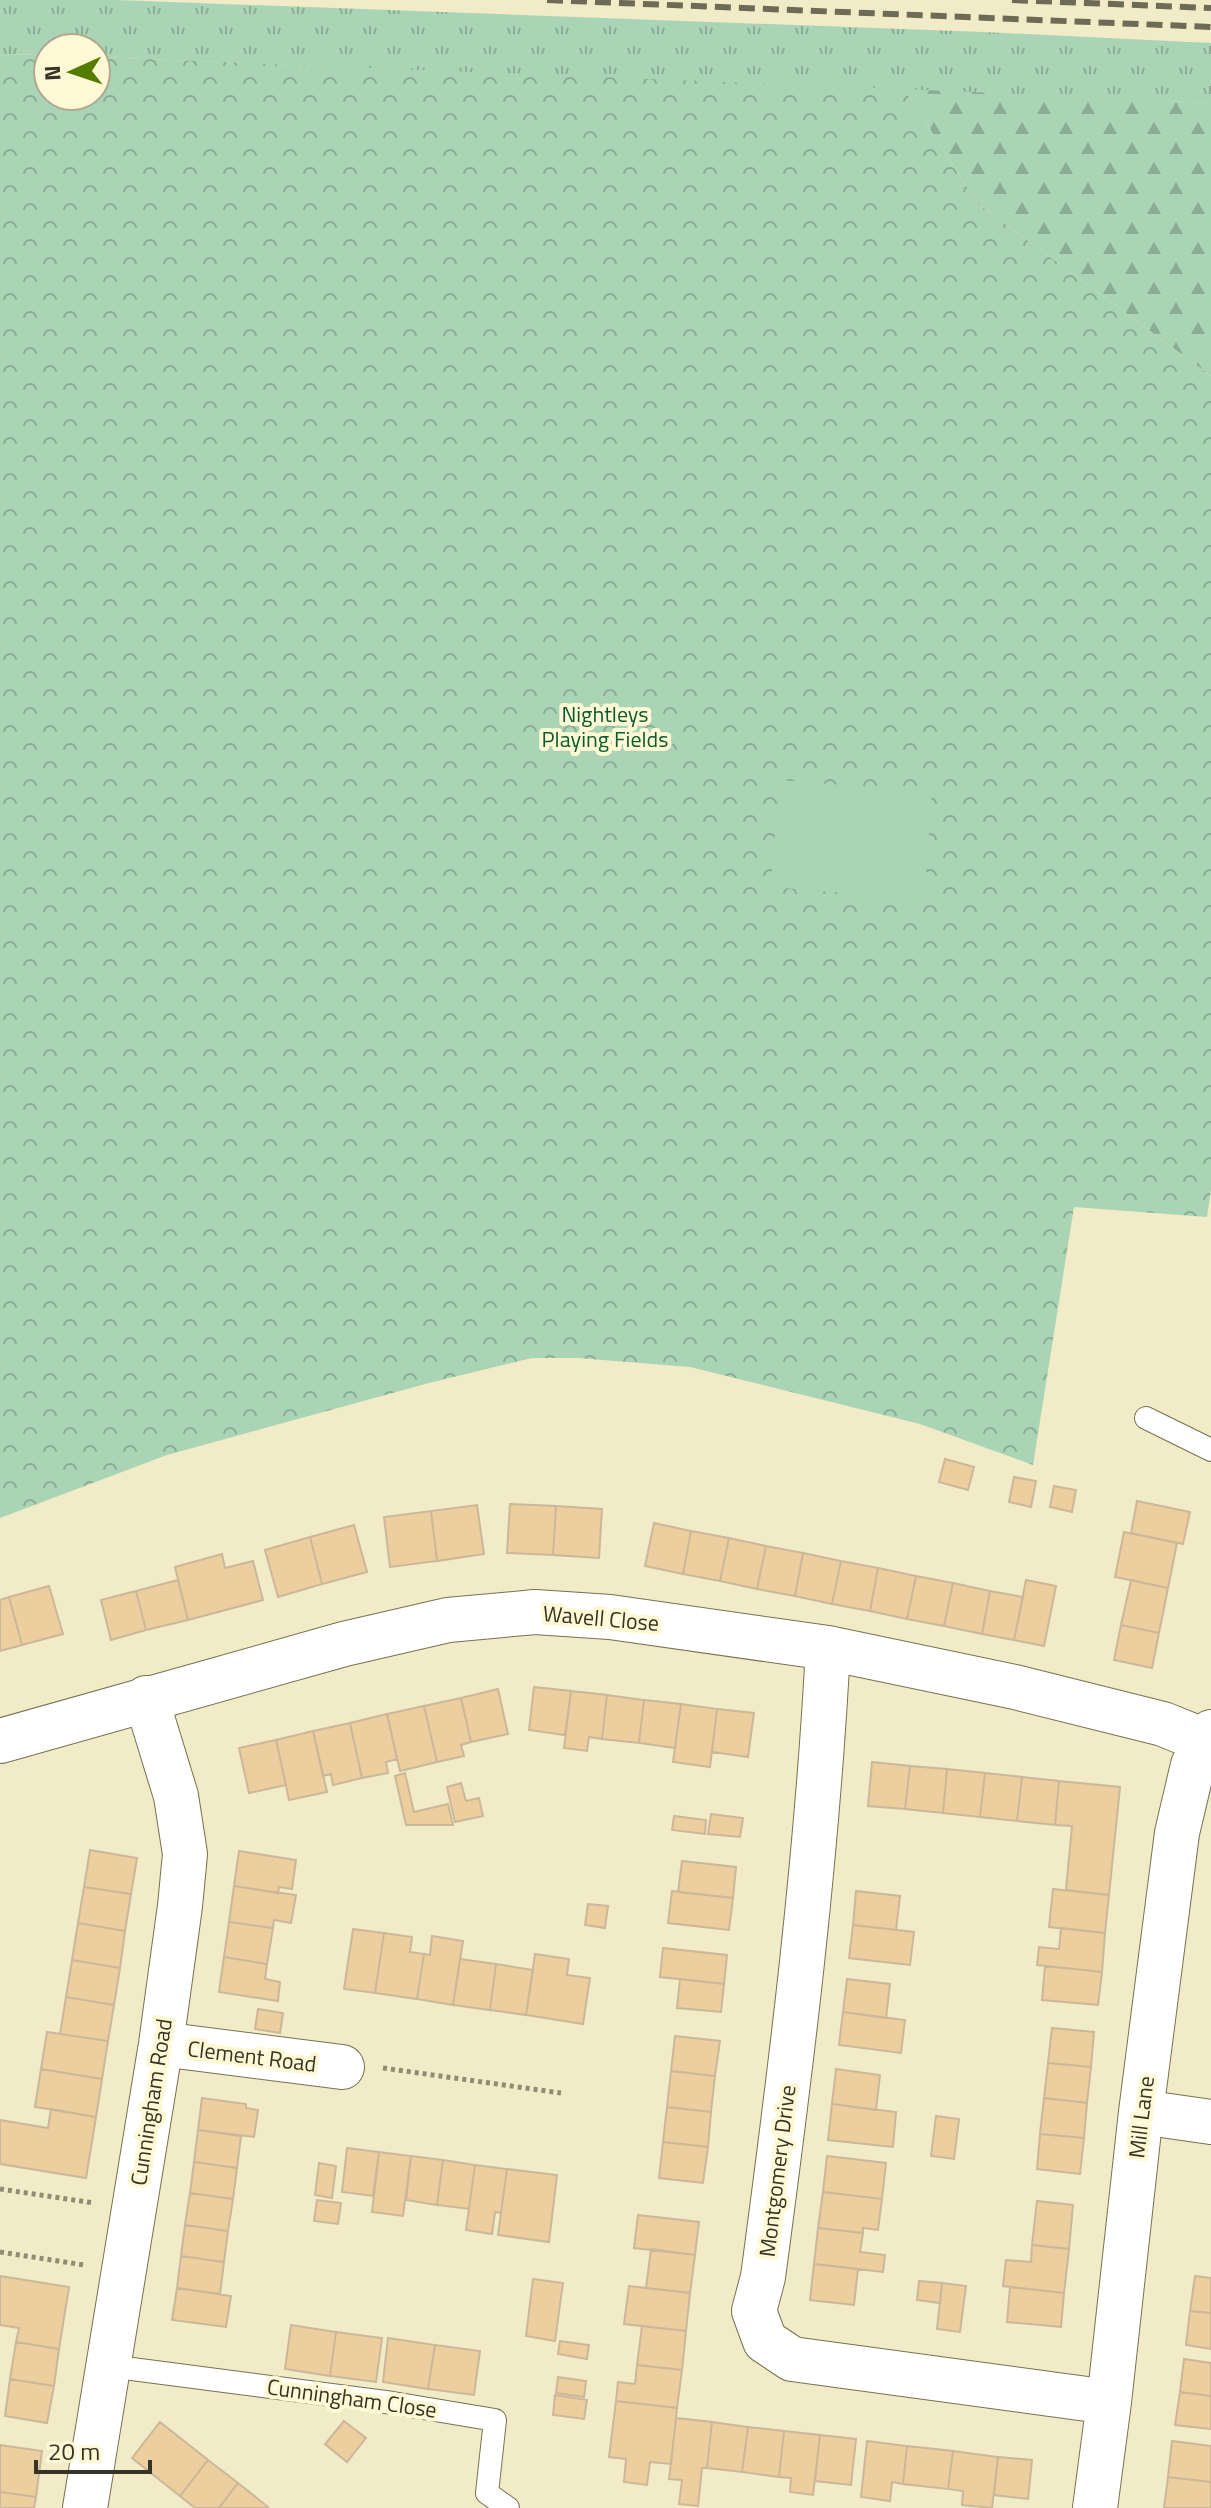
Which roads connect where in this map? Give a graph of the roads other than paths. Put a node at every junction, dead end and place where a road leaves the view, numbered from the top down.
1 (1146, 1418) dead end
2 (1211, 1450) edge
3 (828, 1648) junction
4 (146, 1698) junction
5 (0, 1741) edge
6 (1205, 1751) edge
7 (161, 2044) junction
8 (342, 2067) road end
9 (1141, 2112) junction
10 (1211, 2122) edge
11 (109, 2366) junction
12 (1109, 2402) junction
13 (85, 2508) edge
14 (508, 2508) edge
15 (1095, 2508) edge

1 - 2 lane
3 - 4 street, Wavell Close
3 - 6 street, Wavell Close
3 - 12 street, Montgomery Drive
4 - 5 street, Wavell Close
4 - 7 street, Cunningham Road
6 - 9 street, Mill Lane
7 - 8 street, Clement Road
7 - 11 street, Cunningham Road
9 - 10 street
9 - 12 street, Mill Lane
11 - 13 street, Cunningham Road
11 - 14 lane, Cunningham Close
12 - 15 street, Mill Lane

